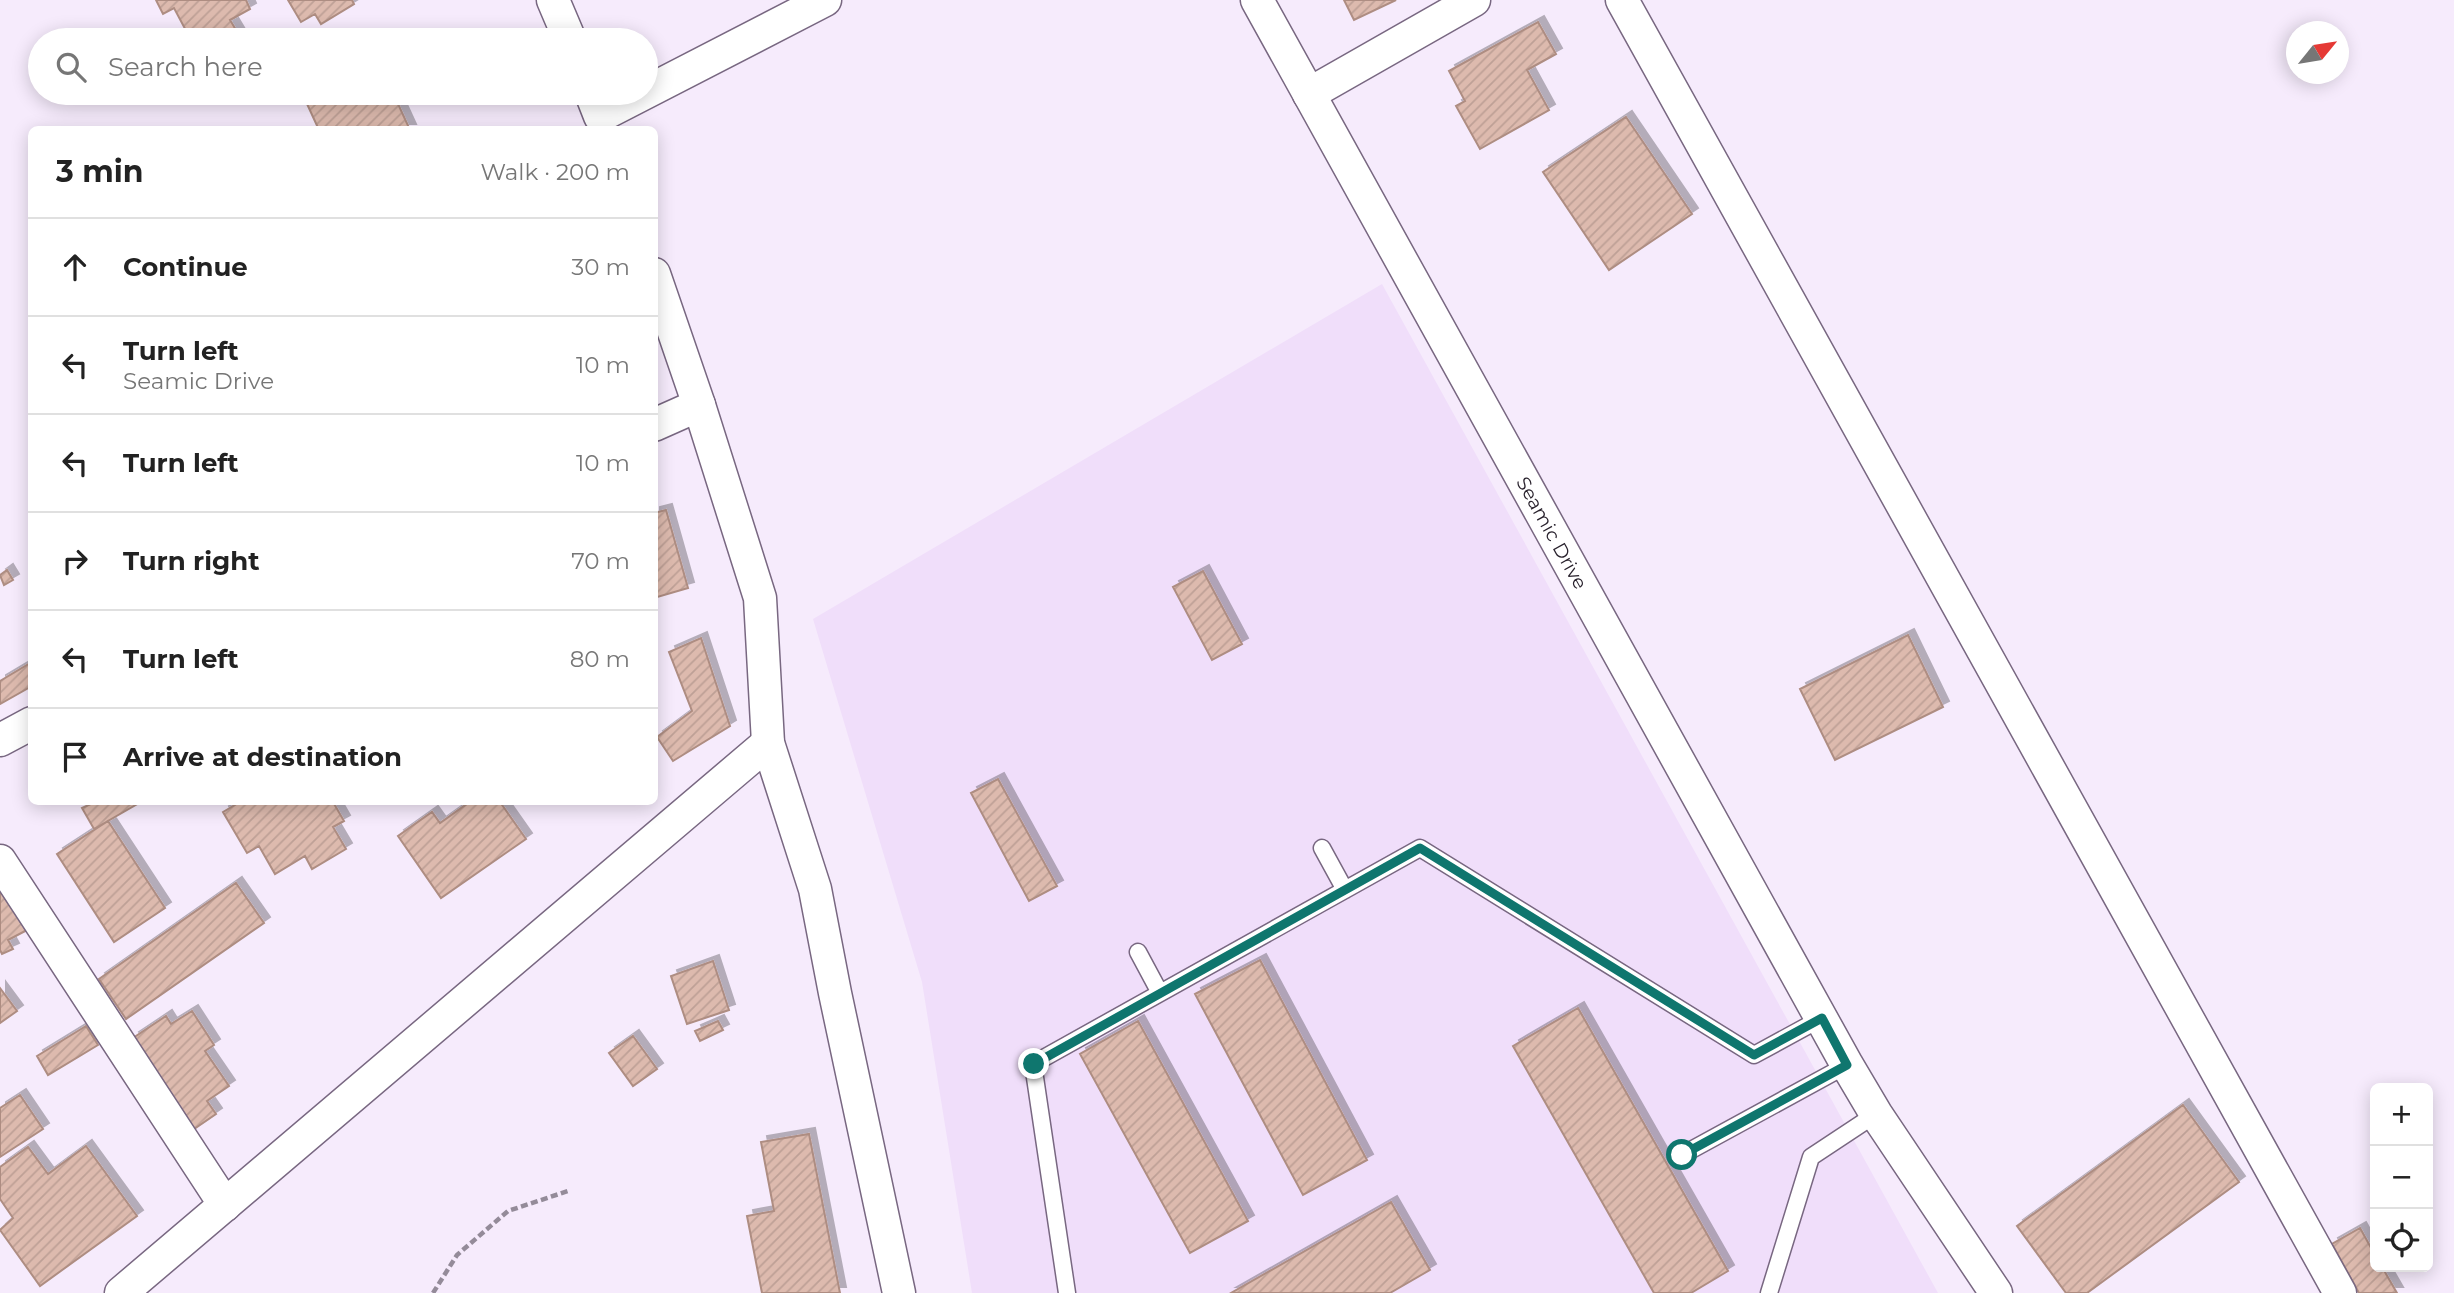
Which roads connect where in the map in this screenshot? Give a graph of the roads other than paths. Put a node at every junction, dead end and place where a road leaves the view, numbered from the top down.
1 (553, 0) edge
2 (825, 0) edge
3 (1257, 0) edge
4 (1474, 0) edge
5 (1622, 0) edge
6 (565, 28) edge
7 (658, 84) edge
8 (1309, 94) junction
9 (615, 105) edge
10 (599, 113) edge
11 (658, 286) edge
12 (699, 405) junction
13 (658, 423) edge
14 (28, 725) edge
15 (0, 740) edge
16 (768, 743) junction
17 (1322, 848) dead end
18 (0, 861) edge
19 (1345, 890) junction
20 (1138, 952) dead end
21 (1160, 993) junction
22 (1822, 1018) junction
23 (1847, 1065) junction
24 (1876, 1114) junction
25 (1682, 1155) dead end
26 (225, 1205) junction
27 (121, 1293) edge
28 (899, 1293) edge
29 (1067, 1293) edge
30 (1769, 1293) edge
31 (1996, 1293) edge
32 (2340, 1293) edge

1 - 6 street
2 - 7 street
3 - 8 street, Seamic Drive
4 - 8 street
5 - 32 street
8 - 22 street, Seamic Drive
9 - 10 street
11 - 12 street
12 - 13 street
12 - 16 street
14 - 15 street
16 - 26 street
16 - 28 street
17 - 19 lane
18 - 26 street
19 - 21 lane
19 - 22 lane
20 - 21 lane
21 - 29 lane
22 - 23 street, Seamic Drive
23 - 24 street, Seamic Drive
23 - 25 lane
24 - 30 lane
24 - 31 street, Seamic Drive
26 - 27 street

